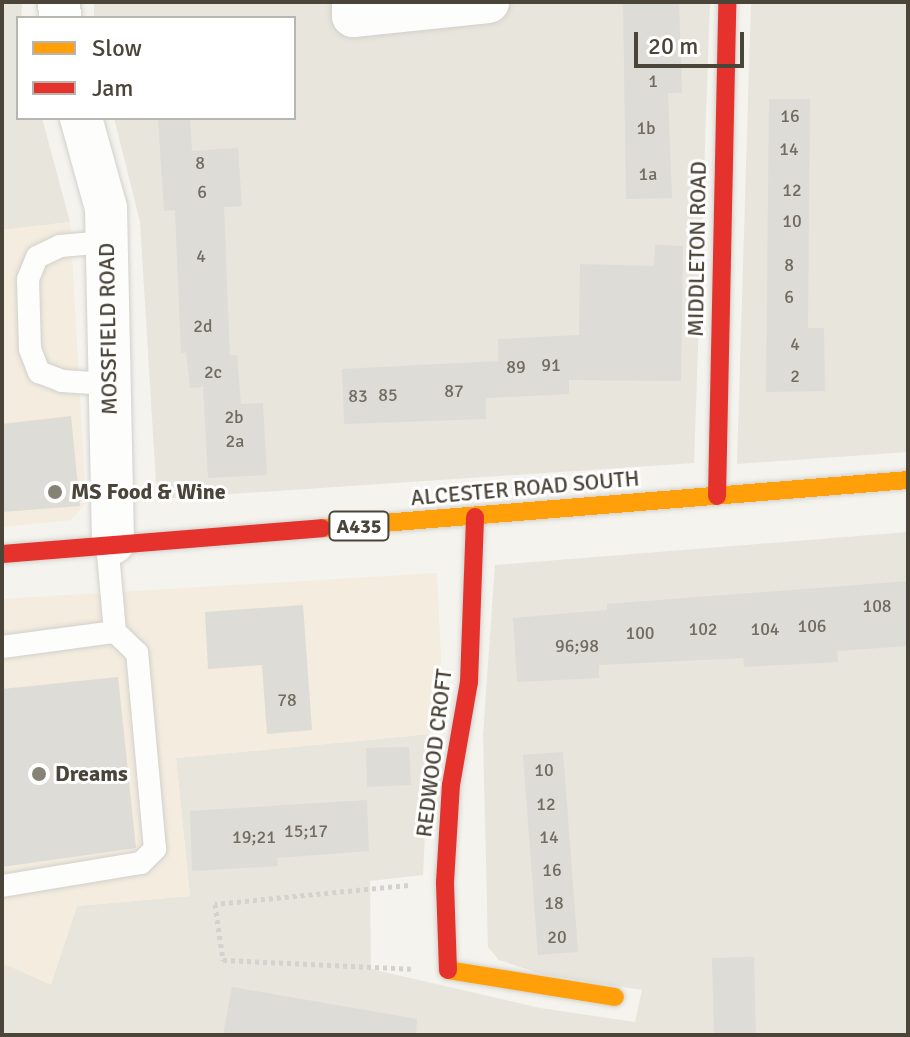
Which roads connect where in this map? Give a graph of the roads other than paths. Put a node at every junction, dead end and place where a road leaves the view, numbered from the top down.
1 (353, 2) edge
2 (488, 2) edge
3 (727, 2) edge
4 (82, 120) edge
5 (106, 242) junction
6 (109, 384) junction
7 (908, 480) edge
8 (717, 496) junction
9 (475, 517) junction
10 (110, 543) junction
11 (2, 554) edge
12 (115, 632) junction
13 (2, 647) edge
14 (2, 886) edge
15 (615, 997) dead end

1 - 2 street
3 - 8 main road, MIDDLETON ROAD
4 - 5 street, MOSSFIELD ROAD
5 - 6 street, MOSSFIELD ROAD
5 - 6 lane
6 - 10 street, MOSSFIELD ROAD
7 - 8 main road, ALCESTER ROAD SOUTH / A435
8 - 9 main road, ALCESTER ROAD SOUTH / A435
9 - 10 main road, ALCESTER ROAD SOUTH / A435
9 - 15 main road, REDWOOD CROFT
10 - 11 main road, ALCESTER ROAD SOUTH / A435
10 - 12 lane
12 - 13 lane
12 - 14 lane

